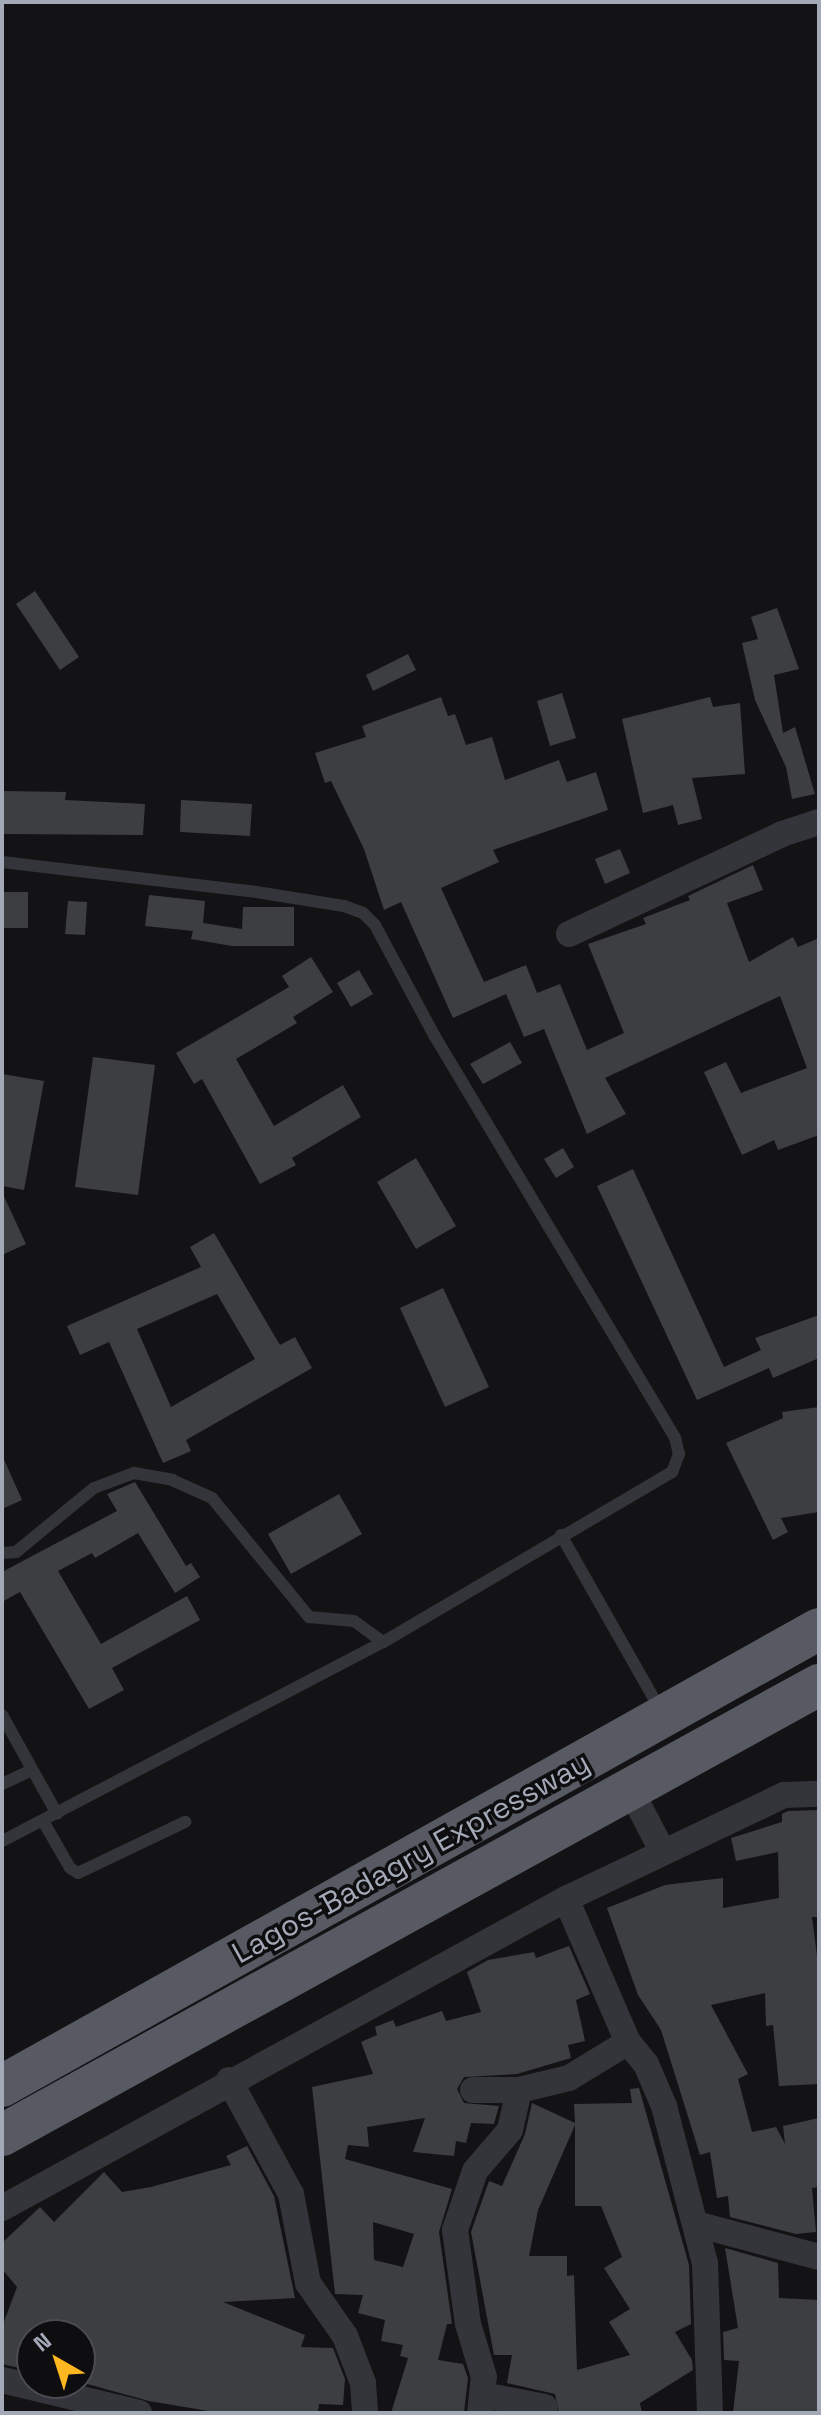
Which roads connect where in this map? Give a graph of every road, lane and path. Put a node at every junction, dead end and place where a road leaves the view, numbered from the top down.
1 (819, 822) edge
2 (2, 862) edge
3 (569, 934) dead end
4 (561, 1535) junction
5 (2, 1553) edge
6 (819, 1629) edge
7 (383, 1642) junction
8 (815, 1695) edge
9 (2, 1715) edge
10 (664, 1716) junction
11 (32, 1770) junction
12 (2, 1784) edge
13 (630, 1789) junction
14 (819, 1794) edge
15 (57, 1814) junction
16 (43, 1821) junction
17 (185, 1822) dead end
18 (2, 1841) edge
19 (663, 1852) junction
20 (566, 1899) junction
21 (628, 2042) junction
22 (229, 2080) junction
23 (2, 2086) edge
24 (473, 2090) dead end
25 (519, 2090) junction
26 (2, 2135) edge
27 (2, 2208) edge
28 (696, 2224) junction
29 (819, 2257) edge
30 (2, 2380) edge
31 (62, 2404) edge
32 (481, 2404) edge
33 (545, 2407) dead end
34 (139, 2413) edge
35 (365, 2413) edge
36 (710, 2413) edge

1 - 3 street
2 - 4 lane
4 - 7 lane
4 - 10 lane
5 - 7 lane
6 - 10 highway, Lagos-Badagry Expressway
7 - 15 lane
8 - 13 highway, Lagos-Badagry Expressway
9 - 11 lane
10 - 23 highway, Lagos-Badagry Expressway
11 - 12 lane
11 - 15 lane
13 - 19 street
13 - 26 highway, Lagos-Badagry Expressway
14 - 19 street
15 - 16 lane
16 - 17 lane
16 - 18 lane
19 - 20 street
20 - 21 street
20 - 22 street
21 - 25 street
21 - 28 street
22 - 27 street
22 - 35 street
24 - 25 street
25 - 32 street
28 - 29 street
28 - 36 street
30 - 31 street
31 - 34 street
32 - 33 street

